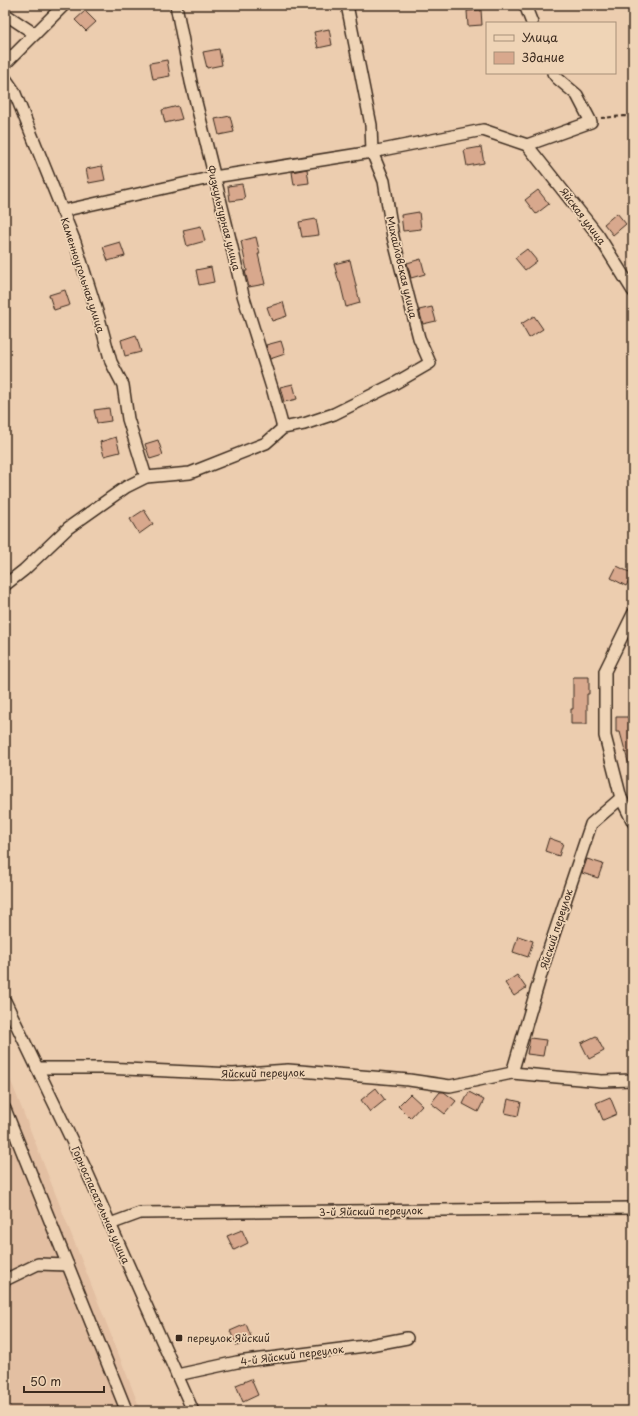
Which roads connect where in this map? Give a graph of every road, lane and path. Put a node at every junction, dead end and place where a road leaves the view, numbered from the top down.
1 (64, 5) edge
2 (176, 5) edge
3 (347, 5) edge
4 (525, 5) edge
5 (5, 14) edge
6 (532, 22) edge
7 (35, 34) junction
8 (5, 64) edge
9 (554, 74) edge
10 (5, 78) edge
11 (590, 119) junction
12 (633, 119) edge
13 (527, 145) junction
14 (372, 152) junction
15 (214, 176) junction
16 (62, 211) junction
17 (633, 291) edge
18 (283, 428) junction
19 (146, 477) junction
20 (5, 585) edge
21 (633, 614) edge
22 (621, 798) junction
23 (633, 822) edge
24 (5, 1001) edge
25 (37, 1068) junction
26 (512, 1073) junction
27 (633, 1080) edge
28 (5, 1109) edge
29 (633, 1208) edge
30 (110, 1224) junction
31 (68, 1265) junction
32 (5, 1280) edge
33 (406, 1338) dead end
34 (177, 1375) junction
35 (123, 1411) edge
36 (193, 1411) edge

1 - 7 street
2 - 15 street, Физкультурная улица
3 - 14 street, Михайловская улица
4 - 6 street
5 - 7 street
7 - 8 street
9 - 11 street
10 - 16 street, Каменноугольная улица
11 - 12 path
11 - 13 street
13 - 14 street
13 - 17 street, Яйская улица
14 - 15 street
14 - 18 street, Михайловская улица
15 - 16 street
15 - 18 street, Физкультурная улица
16 - 19 street, Каменноугольная улица
18 - 19 street
19 - 20 street
21 - 22 street
22 - 23 street
22 - 26 street, Яйский переулок
24 - 25 street, Горноспасательная улица
25 - 26 street, Яйский переулок
25 - 30 street, Горноспасательная улица
26 - 27 street, Яйский переулок
28 - 31 street
29 - 30 street, 3-й Яйский переулок
30 - 34 street, Горноспасательная улица
31 - 32 street
31 - 35 street
33 - 34 street, 4-й Яйский переулок
34 - 36 street, Горноспасательная улица

